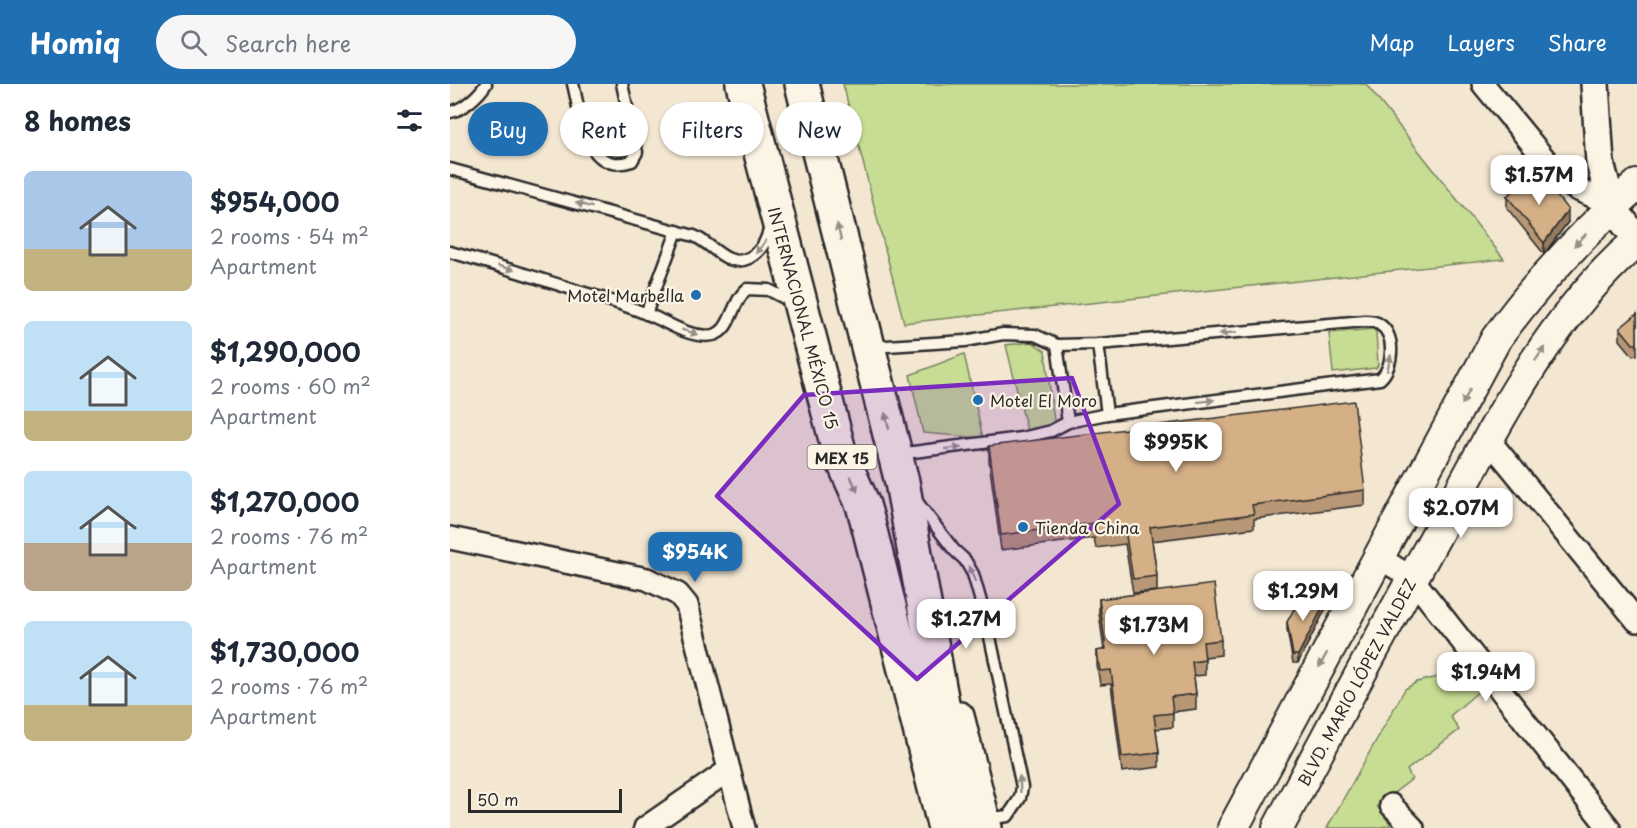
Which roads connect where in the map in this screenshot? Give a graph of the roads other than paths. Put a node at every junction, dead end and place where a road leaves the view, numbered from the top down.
1 (486, 84) edge
2 (573, 84) edge
3 (622, 84) edge
4 (743, 84) edge
5 (802, 84) edge
6 (1483, 84) edge
7 (1595, 84) edge
8 (748, 102) edge
9 (450, 112) edge
10 (760, 156) edge
11 (762, 156) edge
12 (450, 169) edge
13 (1637, 185) edge
14 (1612, 206) junction
15 (677, 231) junction
16 (1637, 240) edge
17 (450, 252) edge
18 (800, 306) junction
19 (646, 314) junction
20 (1098, 344) junction
21 (1057, 345) junction
22 (869, 347) junction
23 (1107, 414) junction
24 (1068, 422) junction
25 (1488, 439) junction
26 (898, 468) junction
27 (867, 519) junction
28 (450, 538) edge
29 (1380, 558) junction
30 (1413, 578) junction
31 (1637, 621) edge
32 (729, 770) junction
33 (1391, 805) dead end
34 (981, 825) edge
35 (645, 828) edge
36 (744, 828) edge
37 (933, 828) edge
38 (945, 828) edge
39 (1233, 828) edge
40 (1278, 828) edge
41 (1413, 828) edge
42 (1609, 828) edge

1 - 9 lane
2 - 3 lane
4 - 8 main road, INTERNACIONAL MÉXICO 15 / MEX 15
22 -> 5 main road, MEX 15
6 - 14 street
7 - 14 street
10 -> 15 lane
11 - 18 main road, INTERNACIONAL MÉXICO 15 / MEX 15
15 -> 12 lane
13 - 14 main road
14 - 16 street
14 -> 29 main road
15 - 19 lane
25 -> 16 main road, BLVD. MARIO LÓPEZ VALDEZ
17 -> 19 lane
19 -> 18 lane
18 -> 27 main road, INTERNACIONAL MÉXICO 15 / MEX 15
20 - 21 lane
20 - 23 lane
23 -> 20 lane
21 - 22 lane
21 - 24 lane
26 -> 22 main road, MEX 15
23 - 24 lane
26 -> 24 lane
25 - 30 main road, BLVD. MARIO LÓPEZ VALDEZ
25 - 31 street
26 - 34 main road, MEX 15
34 -> 26 lane
27 - 37 street
27 - 38 main road, INTERNACIONAL MÉXICO 15 / MEX 15
28 - 32 street
29 - 30 street
29 -> 39 main road
30 - 40 main road, BLVD. MARIO LÓPEZ VALDEZ
30 - 42 street
32 - 35 street
32 - 36 street
33 - 41 street

